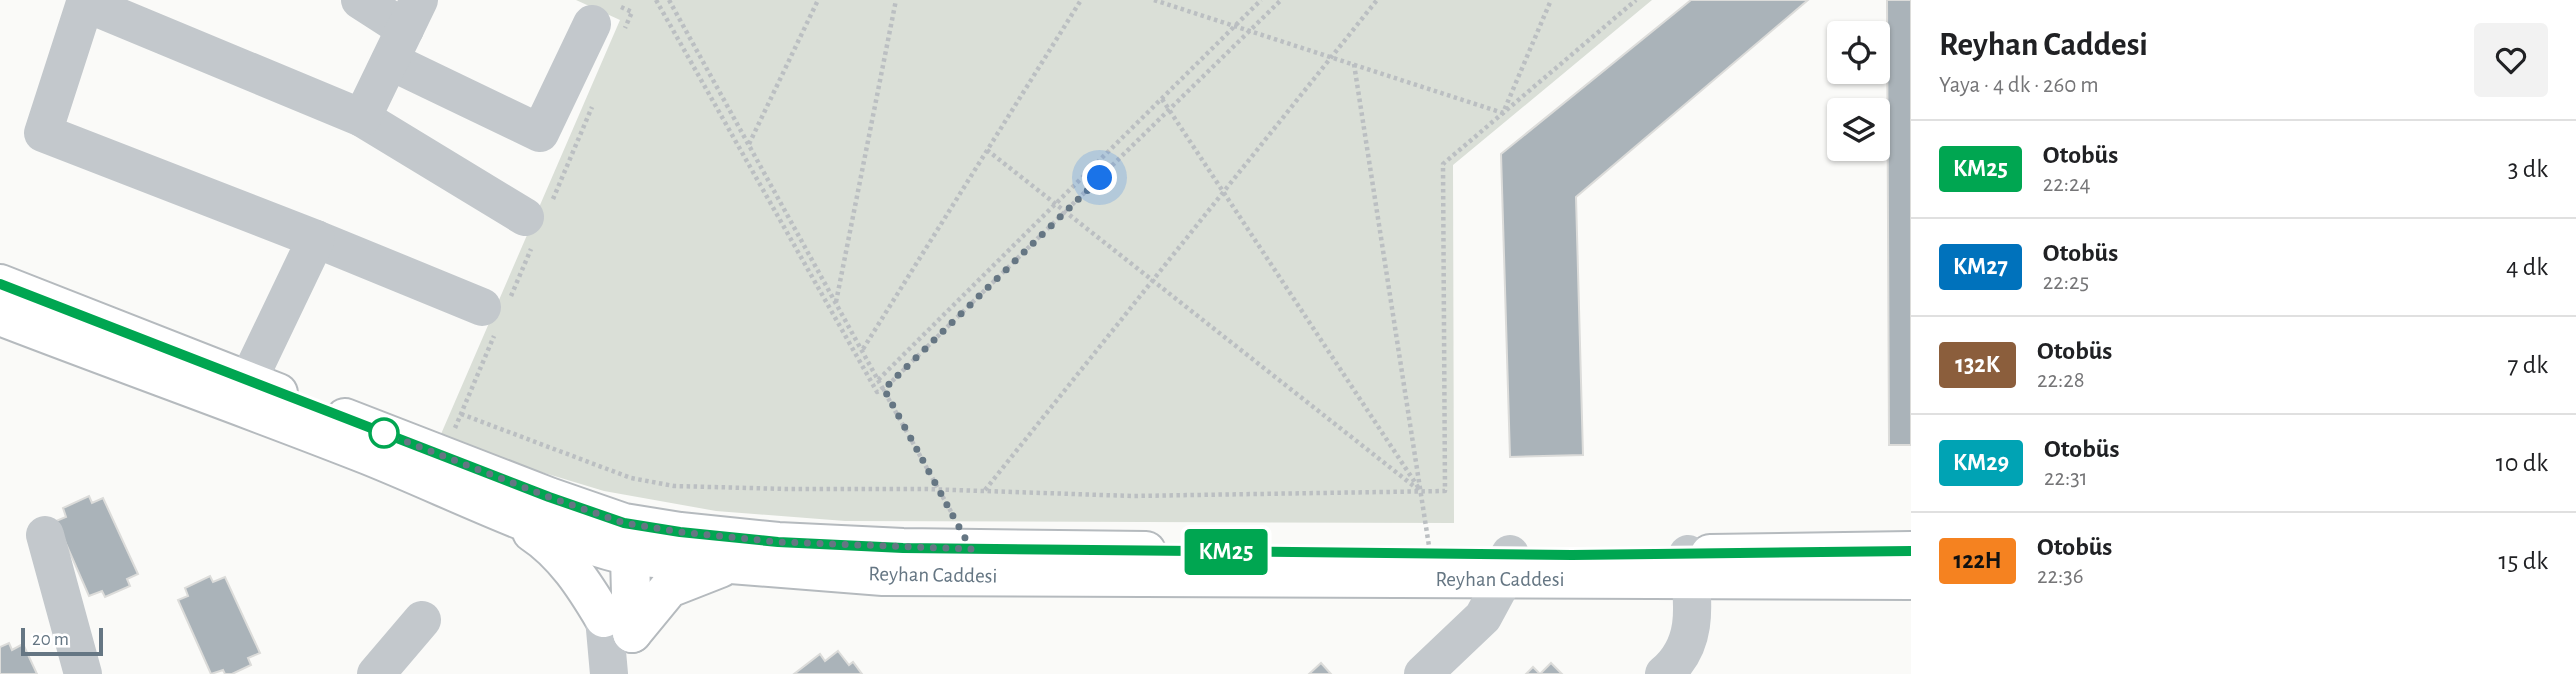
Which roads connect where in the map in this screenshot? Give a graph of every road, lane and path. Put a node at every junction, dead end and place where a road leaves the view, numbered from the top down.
1 (360, 0) edge
2 (656, 0) edge
3 (669, 0) edge
4 (818, 0) edge
5 (896, 0) edge
6 (1081, 0) edge
7 (1154, 0) edge
8 (1261, 0) edge
9 (1280, 0) edge
10 (1377, 0) edge
11 (1551, 0) edge
12 (1636, 0) edge
13 (86, 2) edge
14 (592, 24) dead end
15 (1236, 26) junction
16 (405, 30) edge
17 (1251, 30) junction
18 (1332, 57) junction
19 (1354, 64) junction
20 (1162, 99) junction
21 (1169, 111) junction
22 (1503, 113) junction
23 (362, 118) junction
24 (749, 145) junction
25 (988, 150) junction
26 (1224, 192) junction
27 (1056, 204) junction
28 (1065, 212) junction
29 (525, 217) dead end
30 (316, 239) junction
31 (1153, 282) junction
32 (0, 284) edge
33 (836, 303) junction
34 (482, 307) dead end
35 (0, 316) edge
36 (862, 350) junction
37 (878, 380) junction
38 (248, 382) junction
39 (884, 389) junction
40 (461, 414) dead end
41 (940, 490) junction
42 (985, 491) junction
43 (1421, 492) junction
44 (502, 512) junction
45 (46, 535) dead end
46 (618, 543) junction
47 (971, 549) junction
48 (1911, 551) edge
49 (1430, 554) junction
50 (728, 565) junction
51 (1507, 567) junction
52 (1690, 567) junction
53 (1911, 580) edge
54 (422, 620) dead end
55 (618, 626) junction
56 (83, 674) edge
57 (376, 674) edge
58 (608, 674) edge
59 (635, 674) edge
60 (1423, 674) edge
61 (1664, 674) edge

1 - 16 street
2 - 39 path
3 - 24 path
4 - 24 path
5 - 33 path
6 - 25 path
7 - 15 path
8 - 15 path
9 - 17 path
10 - 18 path
11 - 22 path
12 - 22 path
13 - 23 street
13 - 30 street
14 - 16 street
15 - 17 path
15 - 20 path
16 - 23 street
17 - 18 path
17 - 21 path
18 - 19 path
18 - 26 path
19 - 22 path
19 - 43 path
20 - 21 path
20 - 27 path
21 - 26 path
21 - 28 path
22 - 43 path
23 - 29 street
24 - 33 path
25 - 27 path
25 - 36 path
26 - 31 path
26 - 43 path
27 - 28 path
27 - 37 path
28 - 31 path
28 - 39 path
30 - 34 street
30 - 38 street
31 - 42 path
31 - 43 path
32 - 38 main road
33 - 36 path
35 - 44 main road, Reyhan Caddesi
36 - 37 path
37 - 39 path
38 - 46 main road
39 - 41 path
40 - 41 path
41 - 42 path
41 - 47 path
42 - 43 path
43 - 49 path
44 - 46 main road, Reyhan Caddesi
44 - 55 main road
45 - 56 street
46 - 47 main road, Reyhan Caddesi
46 - 50 main road, Reyhan Caddesi
46 - 55 main road
47 - 49 main road, Reyhan Caddesi
48 - 52 main road, Reyhan Caddesi
49 - 51 main road, Reyhan Caddesi
50 - 51 main road, Reyhan Caddesi
50 - 55 main road
51 - 52 main road, Reyhan Caddesi
51 - 60 street
52 - 53 main road, Reyhan Caddesi
52 - 61 street
54 - 57 street
55 - 58 street
55 - 59 street

